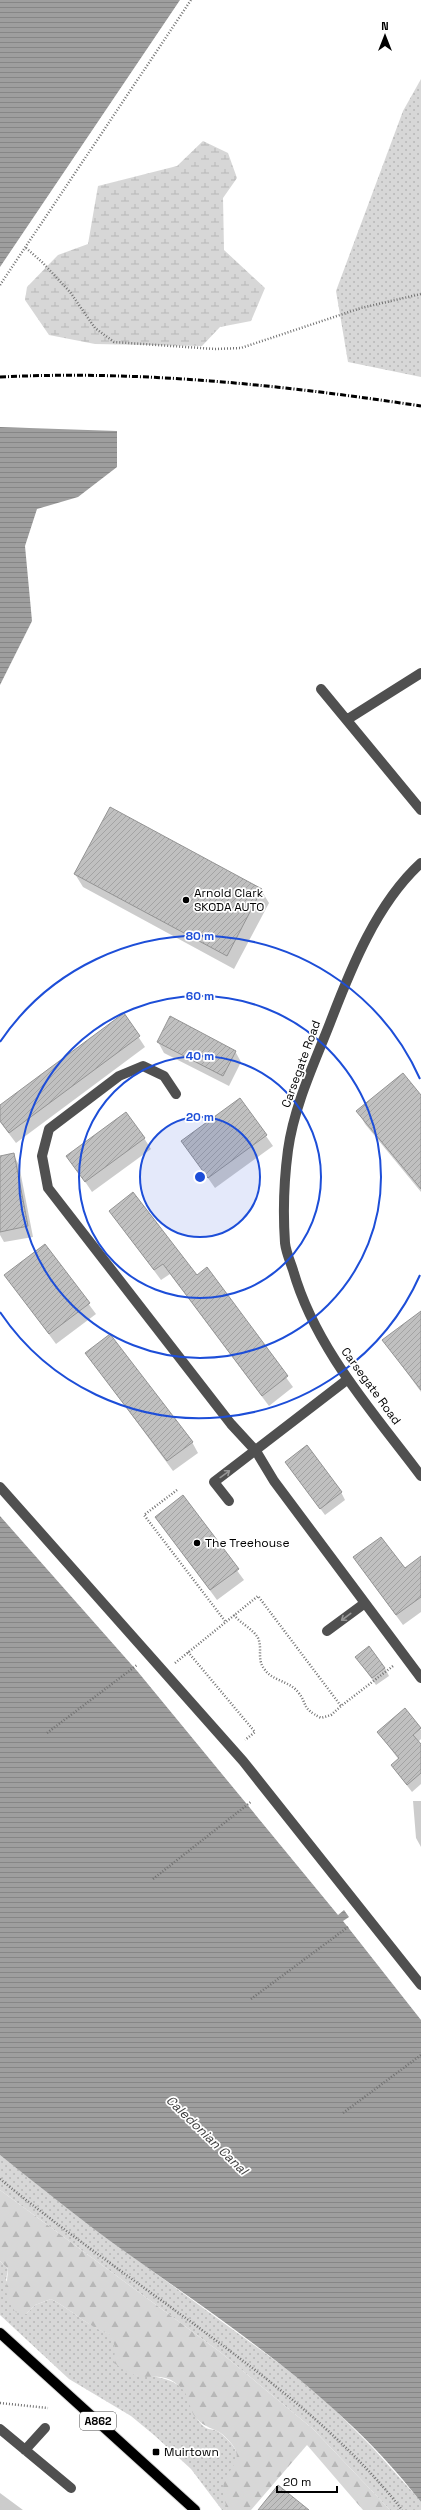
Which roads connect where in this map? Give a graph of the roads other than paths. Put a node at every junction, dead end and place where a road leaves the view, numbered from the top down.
1 (421, 673) edge
2 (321, 689) dead end
3 (348, 719) junction
4 (421, 810) edge
5 (421, 863) edge
6 (176, 1094) dead end
7 (348, 1379) junction
8 (256, 1451) junction
9 (421, 1476) edge
10 (0, 1487) edge
11 (229, 1502) dead end
12 (365, 1602) junction
13 (327, 1631) dead end
14 (421, 1678) edge
15 (421, 1985) edge
16 (0, 2333) edge
17 (45, 2428) dead end
18 (0, 2429) edge
19 (24, 2450) junction
20 (71, 2488) dead end
21 (195, 2510) edge

1 - 3 street
2 - 3 street
3 - 4 street
5 - 7 street, Carsegate Road
6 - 8 street
7 - 8 street
7 - 9 street, Carsegate Road
11 -> 8 street
8 - 12 street
10 - 15 street
12 -> 13 street
12 - 14 street
16 - 21 main road, A862
17 - 19 street
18 - 19 street
19 - 20 street

